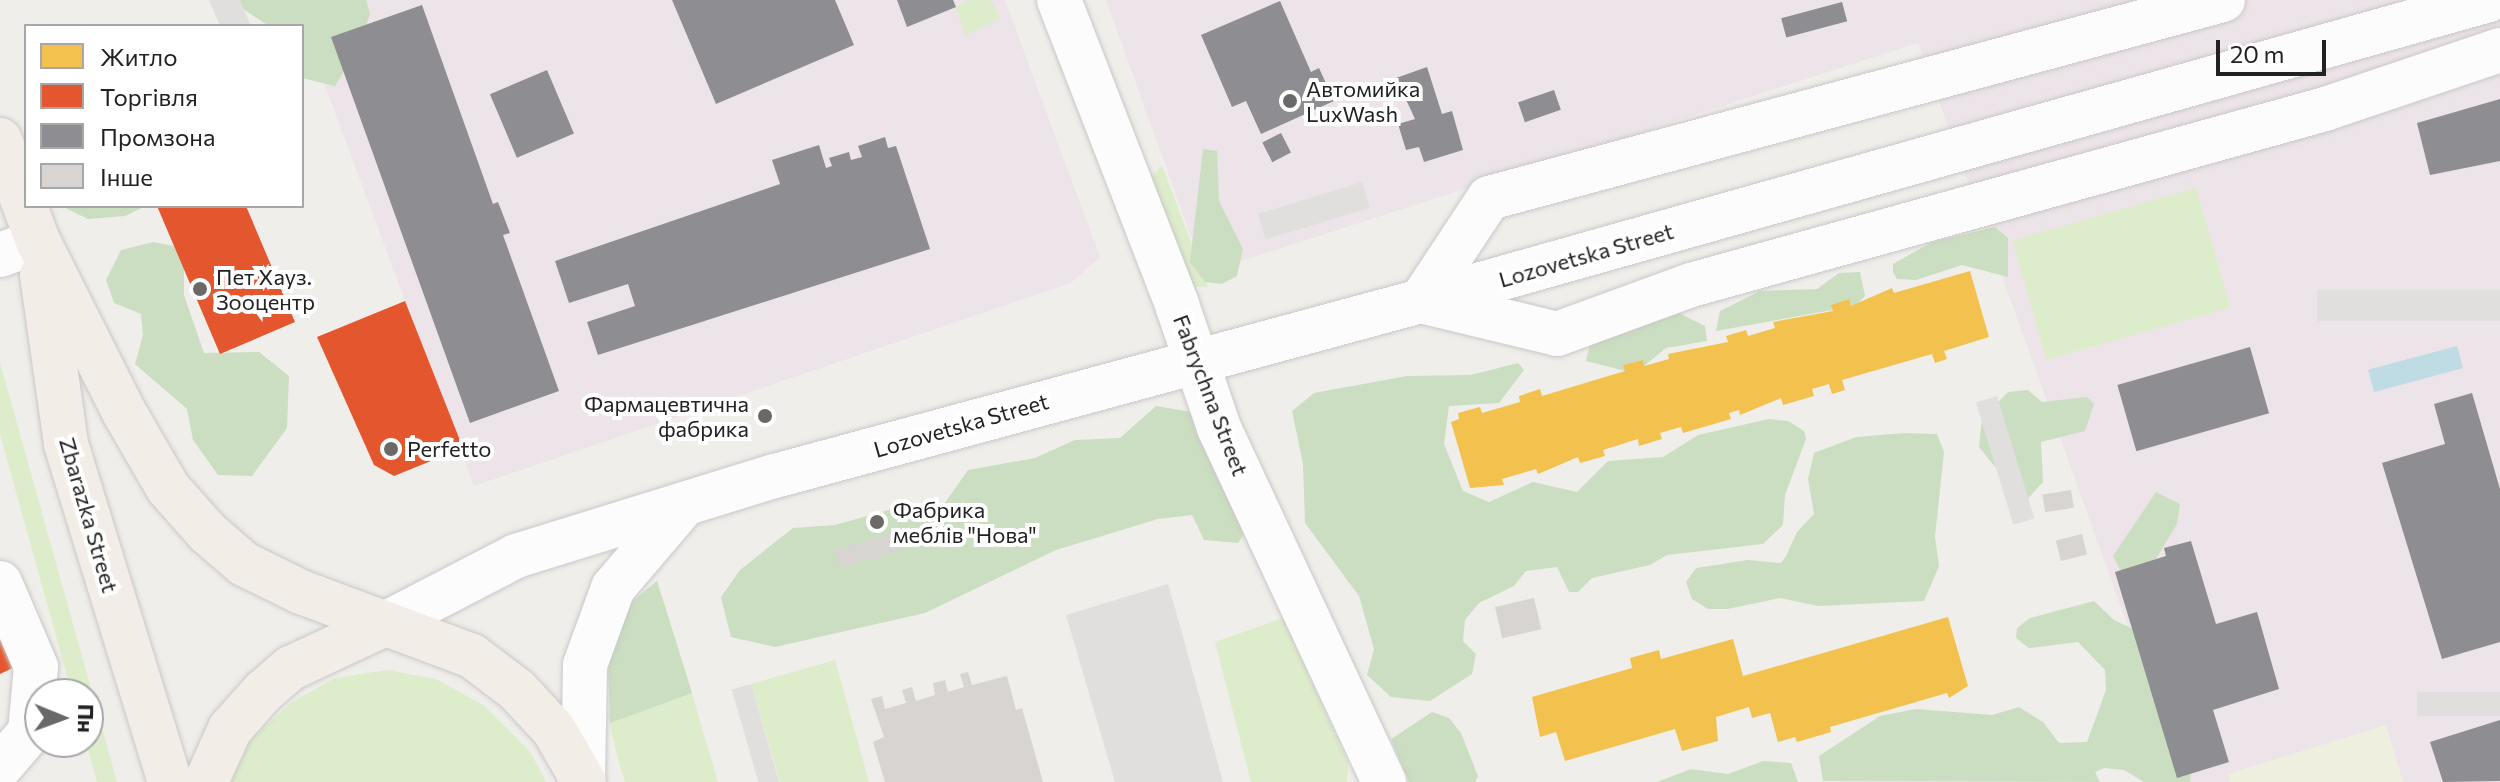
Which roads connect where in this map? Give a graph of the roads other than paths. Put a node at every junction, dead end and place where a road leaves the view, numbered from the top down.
1 (1059, 0) edge
2 (2223, 0) edge
3 (2489, 0) edge
4 (2500, 50) edge
5 (0, 140) edge
6 (19, 248) edge
7 (1421, 301) junction
8 (1195, 360) junction
9 (682, 507) junction
10 (0, 583) edge
11 (381, 626) junction
12 (0, 767) edge
13 (584, 781) edge
14 (170, 782) edge
15 (206, 782) edge
16 (1384, 782) edge

1 - 8 street, Fabrychna Street
2 - 7 street
3 - 7 street, Lozovetska Street
4 - 7 street
5 - 6 main road, Zbarazka Street
6 - 11 main road, Zbarazka Street
6 - 14 main road, Zbarazka Street
7 - 8 street, Lozovetska Street
8 - 9 street, Lozovetska Street
8 - 16 street, Fabrychna Street
9 - 11 street, Lozovetska Street
9 - 13 street
10 - 12 street
11 - 13 main road, Zbarazka Street
11 - 15 main road

